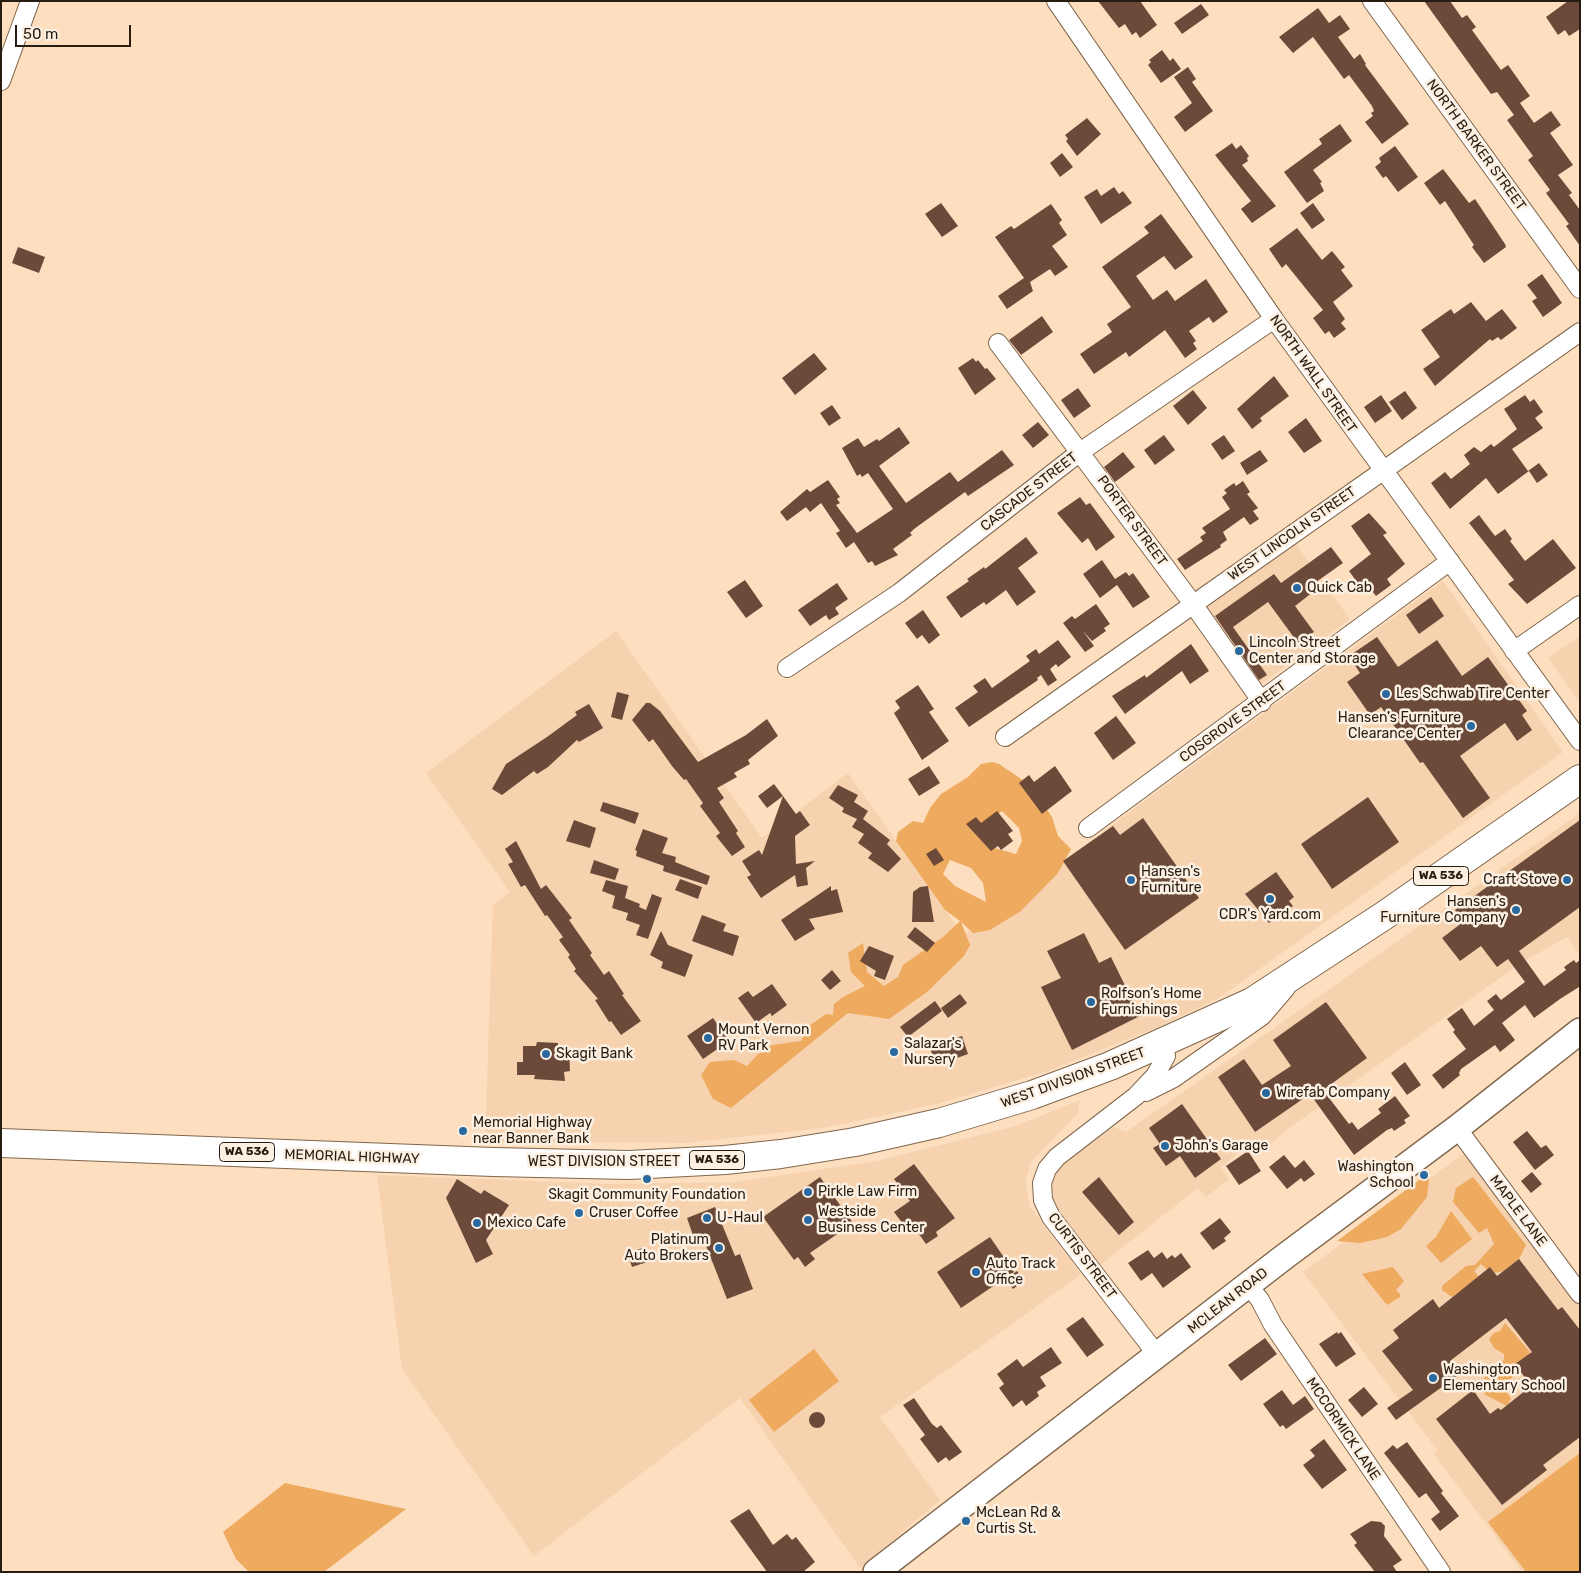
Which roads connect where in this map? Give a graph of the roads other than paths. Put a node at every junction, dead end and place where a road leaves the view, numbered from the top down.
1 (30, 1) edge
2 (1056, 1) edge
3 (1372, 1) edge
4 (1, 81) edge
5 (1580, 290) edge
6 (1274, 318) junction
7 (1580, 332) edge
8 (998, 343) dead end
9 (1080, 452) junction
10 (1382, 470) junction
11 (1450, 561) junction
12 (1193, 604) junction
13 (1580, 604) edge
14 (1514, 652) junction
15 (787, 668) dead end
16 (1262, 702) junction
17 (1004, 737) dead end
18 (1580, 741) edge
19 (1580, 779) edge
20 (1088, 828) dead end
21 (1301, 972) junction
22 (1580, 1031) edge
23 (1163, 1044) junction
24 (1136, 1096) junction
25 (1457, 1128) junction
26 (1, 1143) edge
27 (493, 1162) joint
28 (1248, 1285) junction
29 (1580, 1294) edge
30 (1158, 1356) junction
31 (876, 1572) edge
32 (1441, 1572) edge

1 - 4 street
2 - 6 street, NORTH WALL STREET
3 - 5 street, NORTH BARKER STREET
6 - 9 street, CASCADE STREET
6 - 10 street, NORTH WALL STREET
7 - 10 street, WEST LINCOLN STREET
8 - 9 street, PORTER STREET
9 - 12 street, PORTER STREET
9 - 15 street, CASCADE STREET
10 - 11 street, NORTH WALL STREET
10 - 12 street, WEST LINCOLN STREET
11 - 14 street, NORTH WALL STREET
11 - 16 street, COSGROVE STREET
12 - 16 street, PORTER STREET
12 - 17 street, WEST LINCOLN STREET
13 - 14 street
14 - 18 street, NORTH WALL STREET
16 - 20 street, COSGROVE STREET
19 - 21 main road, WEST DIVISION STREET / WA 536
21 - 23 main road, WEST DIVISION STREET / WA 536
21 - 24 street, CURTIS STREET
22 - 25 street, MCLEAN ROAD
23 - 24 street, CURTIS STREET
23 - 27 main road, WEST DIVISION STREET / WA 536
24 - 30 street, CURTIS STREET
25 - 28 street, MCLEAN ROAD
25 - 29 street, MAPLE LANE
26 - 27 main road, MEMORIAL HIGHWAY / WA 536
28 - 30 street, MCLEAN ROAD
28 - 32 street, MCCORMICK LANE
30 - 31 street, MCLEAN ROAD

